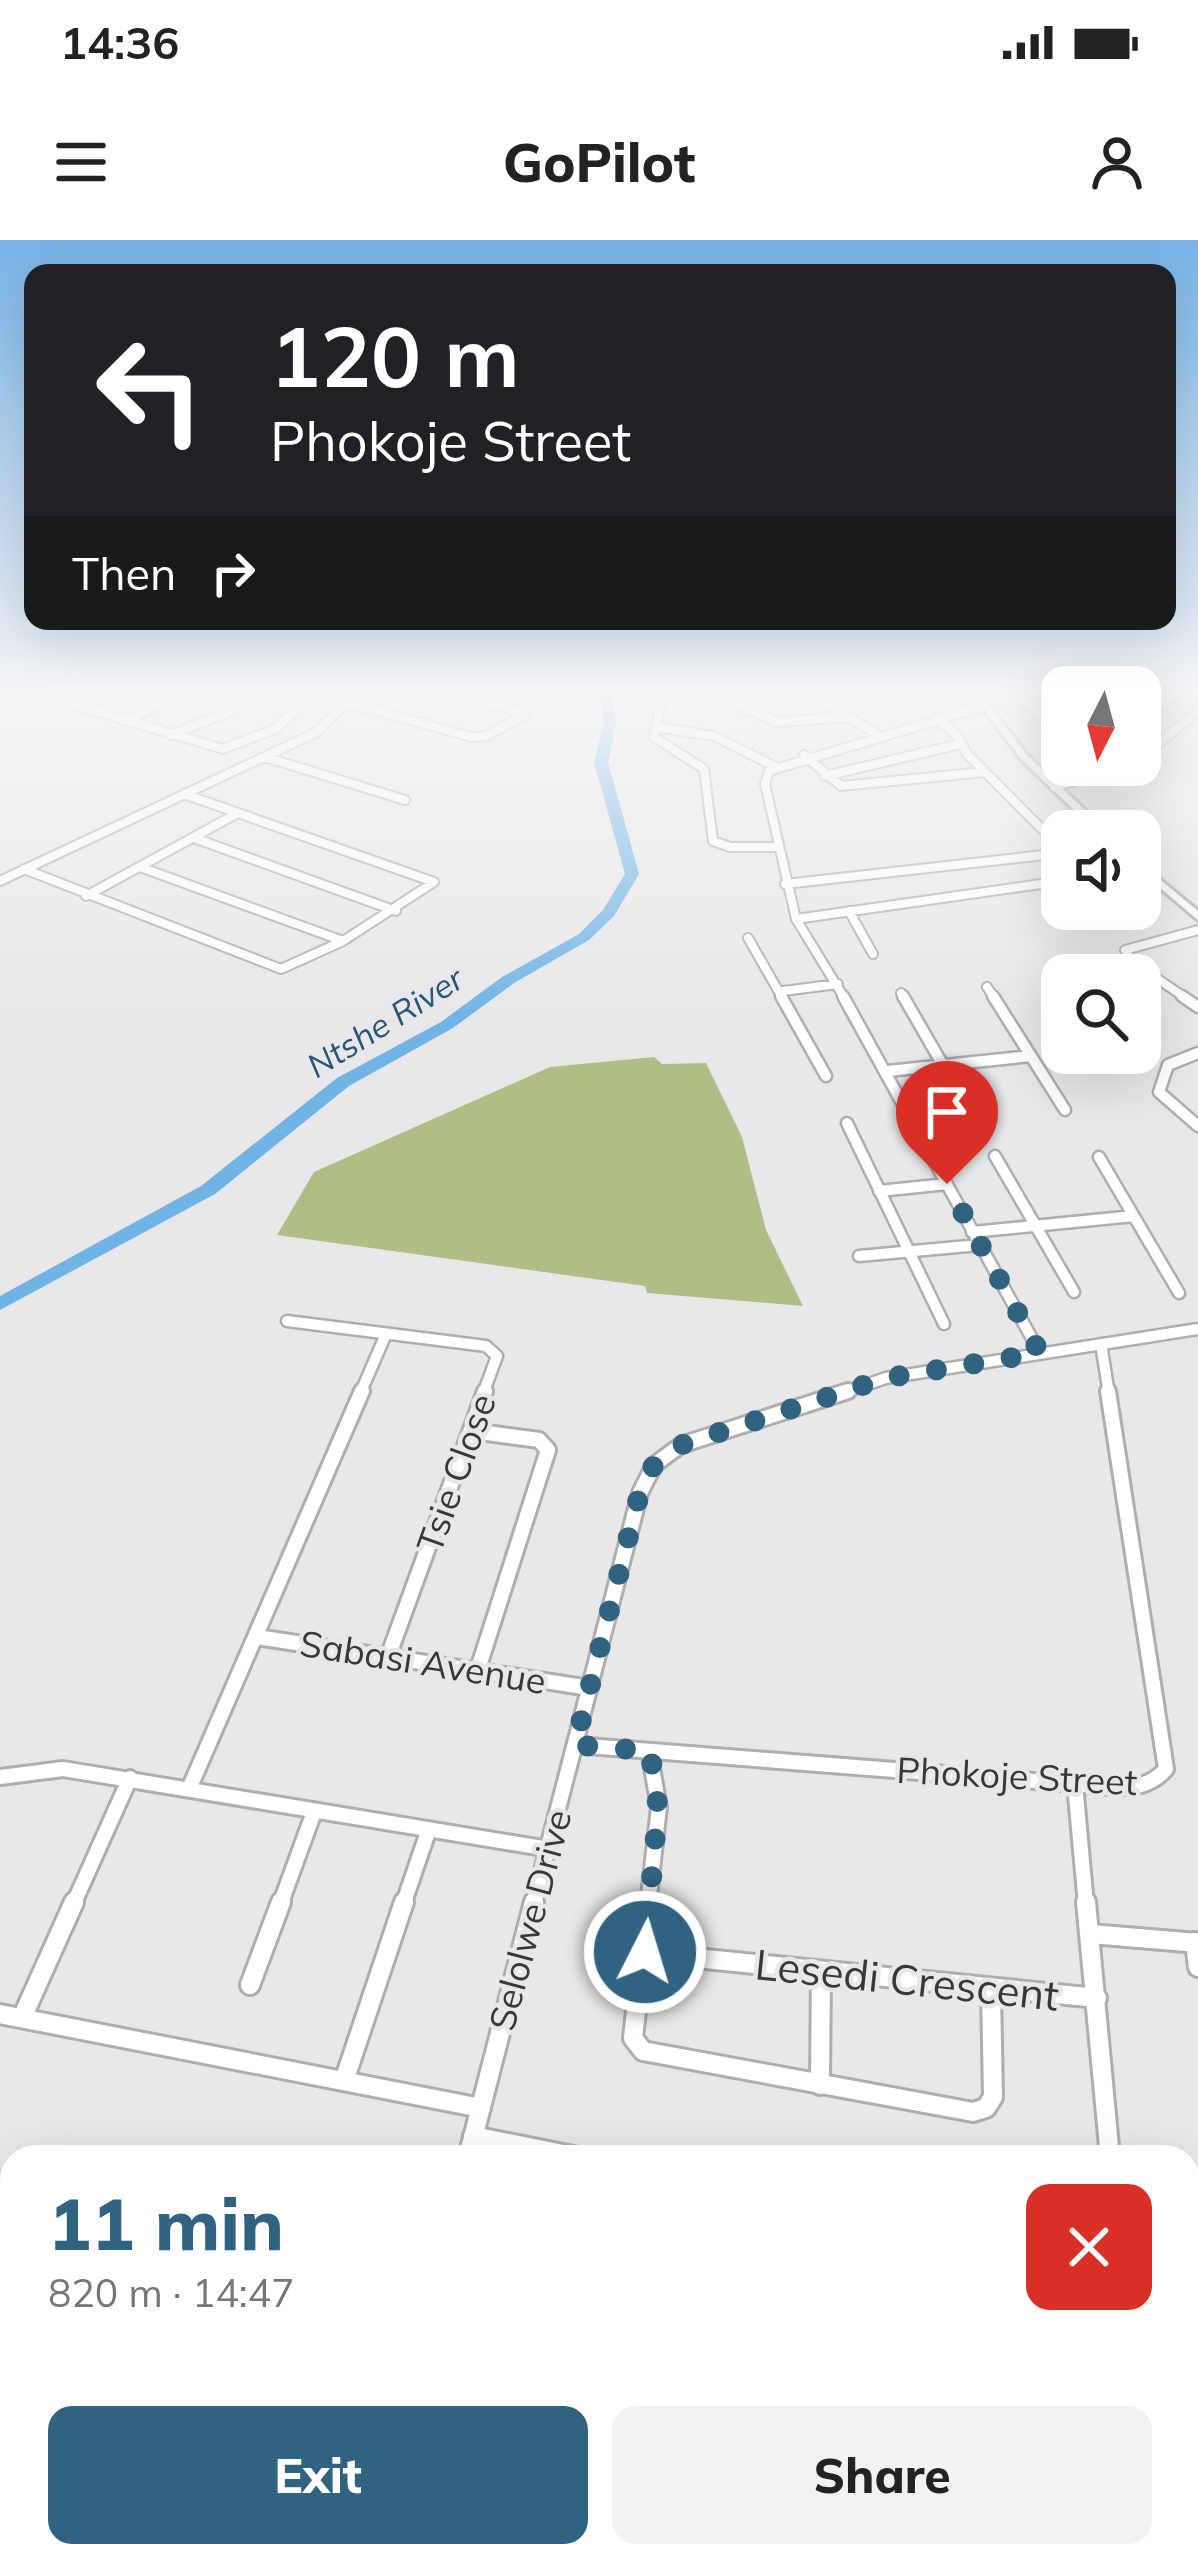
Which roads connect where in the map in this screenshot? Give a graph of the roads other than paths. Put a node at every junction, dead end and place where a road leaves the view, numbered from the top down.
1 (166, 803) edge
2 (206, 803) edge
3 (708, 803) edge
4 (769, 803) edge
5 (1014, 803) edge
6 (236, 814) junction
7 (1041, 830) edge
8 (194, 838) junction
9 (778, 847) junction
10 (1041, 854) edge
11 (140, 867) junction
12 (24, 869) junction
13 (0, 881) edge
14 (785, 884) junction
15 (1041, 884) edge
16 (1161, 886) edge
17 (86, 896) junction
18 (396, 910) junction
19 (849, 911) junction
20 (1198, 917) edge
21 (796, 919) junction
22 (1198, 931) edge
23 (748, 938) dead end
24 (343, 941) junction
25 (873, 954) dead end
26 (838, 984) junction
27 (987, 987) dead end
28 (783, 992) junction
29 (902, 993) dead end
30 (1198, 1006) edge
31 (1198, 1053) edge
32 (1031, 1056) junction
33 (945, 1065) junction
34 (888, 1071) junction
35 (826, 1076) dead end
36 (1065, 1109) dead end
37 (974, 1119) dead end
38 (847, 1123) dead end
39 (1198, 1126) edge
40 (995, 1156) dead end
41 (1099, 1157) dead end
42 (947, 1184) junction
43 (879, 1191) junction
44 (1134, 1216) junction
45 (1035, 1225) junction
46 (975, 1238) junction
47 (910, 1251) junction
48 (859, 1256) dead end
49 (1074, 1292) dead end
50 (1179, 1292) dead end
51 (287, 1322) dead end
52 (944, 1324) dead end
53 (1198, 1329) edge
54 (386, 1334) junction
55 (1101, 1344) junction
56 (1040, 1353) junction
57 (472, 1431) junction
58 (257, 1637) junction
59 (388, 1657) junction
60 (478, 1669) junction
61 (590, 1688) junction
62 (575, 1745) junction
63 (650, 1751) junction
64 (0, 1777) edge
65 (130, 1778) junction
66 (1075, 1784) junction
67 (189, 1789) junction
68 (314, 1812) junction
69 (428, 1829) junction
70 (549, 1849) junction
71 (1091, 1934) junction
72 (1196, 1943) edge
73 (645, 1952) junction
74 (1198, 1967) edge
75 (821, 1972) junction
76 (250, 1985) dead end
77 (992, 1989) junction
78 (1097, 1998) junction
79 (0, 2014) edge
80 (22, 2018) junction
81 (344, 2081) junction
82 (820, 2084) junction
83 (481, 2108) junction
84 (473, 2136) junction
85 (471, 2145) edge
86 (518, 2145) edge
87 (1109, 2145) edge

1 - 12 street
2 - 6 street
3 - 9 street
4 - 9 street
5 - 7 street
6 - 8 street
6 - 18 street
8 - 11 street
8 - 18 street
9 - 14 street
10 - 14 street
11 - 17 street
11 - 24 street
12 - 13 street
12 - 17 street
14 - 21 street
15 - 19 street
16 - 20 street
17 - 24 street
18 - 24 street
19 - 21 street
19 - 25 street
21 - 26 street
22 - 30 street
23 - 28 street
26 - 28 street
26 - 34 street
27 - 32 street
28 - 35 street
29 - 33 street
31 - 39 street
32 - 33 street
32 - 36 street
33 - 34 street
33 - 37 street
34 - 42 street
38 - 43 street
40 - 45 street
41 - 44 street
42 - 43 street
42 - 46 street
43 - 47 street
44 - 45 street
44 - 50 street
45 - 46 street
45 - 49 street
46 - 47 street
46 - 56 street
47 - 48 street
47 - 52 street
51 - 54 street, Tsie Close
53 - 55 street, Selolwe Drive
54 - 57 street, Tsie Close
54 - 58 street
55 - 56 street, Selolwe Drive
55 - 66 street, Phokoje Street
56 - 61 street, Selolwe Drive
57 - 59 street, Tsie Close
57 - 60 street
58 - 59 street, Sabasi Avenue
58 - 67 street
59 - 60 street, Sabasi Avenue
60 - 61 street, Sabasi Avenue
61 - 62 street, Selolwe Drive
62 - 63 street, Phokoje Street
62 - 70 street, Selolwe Drive
63 - 66 street, Phokoje Street
63 - 73 street
64 - 65 street
65 - 67 street
65 - 80 street
66 - 71 street
67 - 68 street
68 - 69 street
68 - 76 street
69 - 70 street
69 - 81 street
70 - 83 street, Selolwe Drive
71 - 72 street
71 - 78 street
72 - 74 street
73 - 75 street, Lesedi Crescent
73 - 82 street
75 - 77 street, Lesedi Crescent
75 - 82 street
77 - 78 street, Lesedi Crescent
77 - 82 street
78 - 87 street
79 - 80 street
80 - 81 street
81 - 83 street
83 - 84 street, Selolwe Drive
84 - 85 street, Selolwe Drive
84 - 86 street

